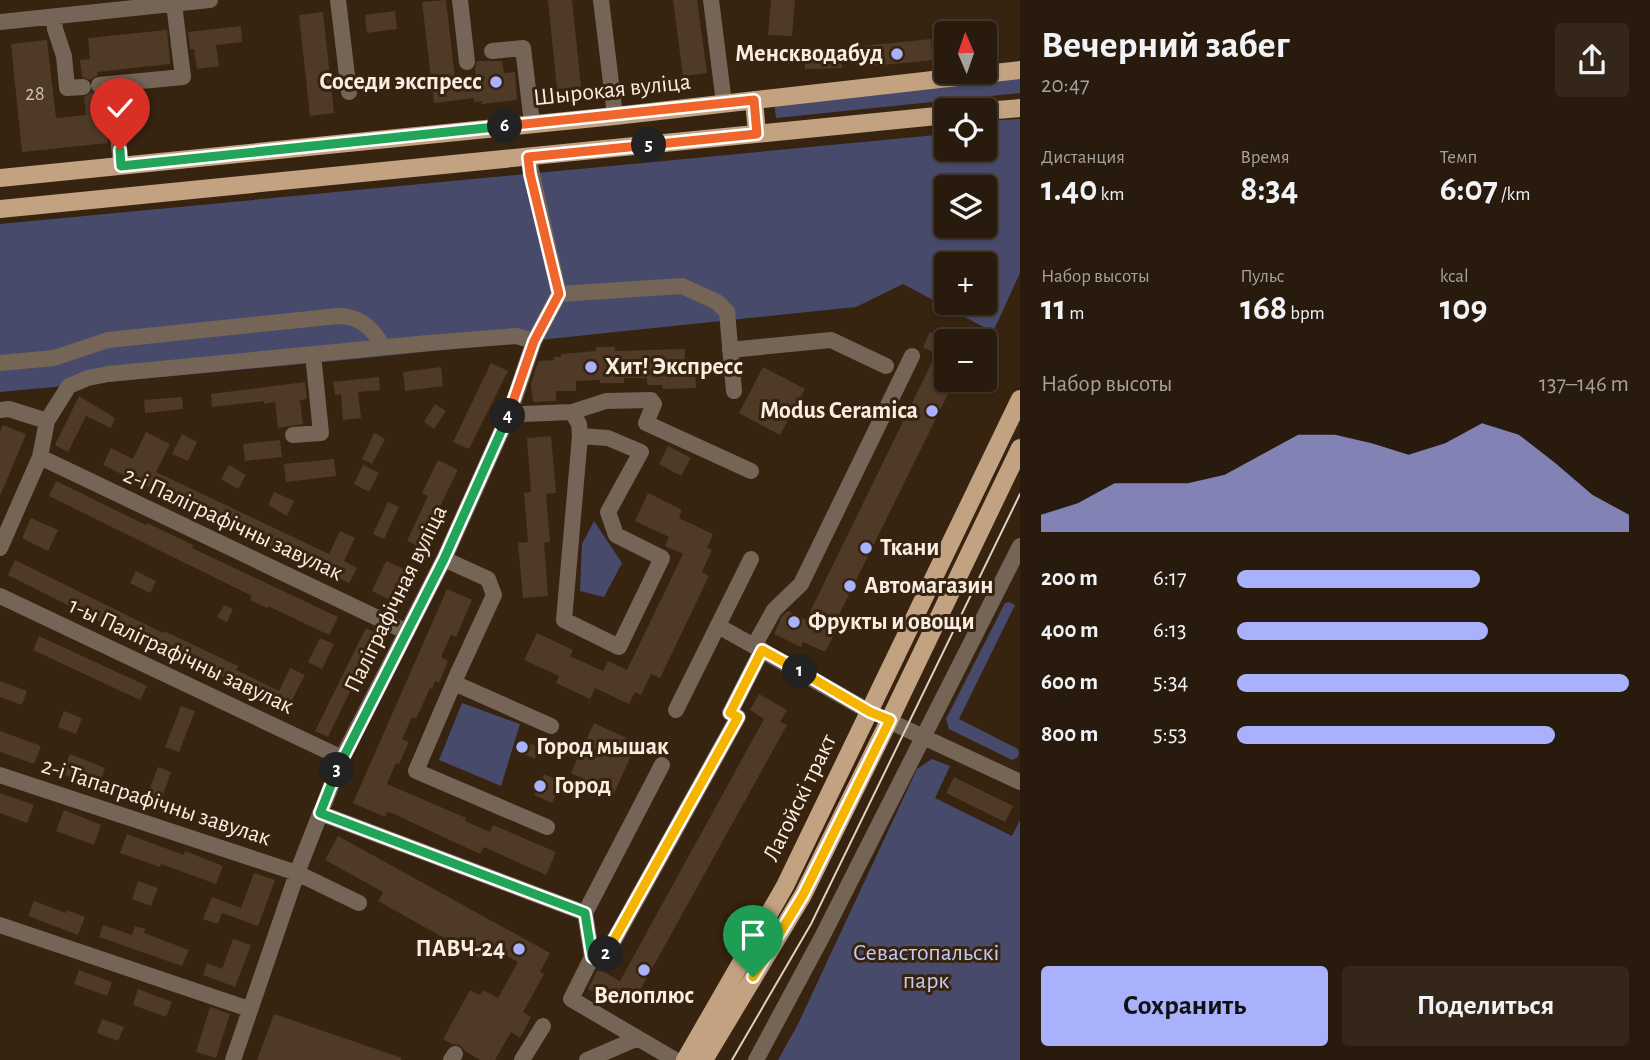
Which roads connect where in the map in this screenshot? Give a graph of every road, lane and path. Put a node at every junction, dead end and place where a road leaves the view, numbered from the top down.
1 (210, 0) edge
2 (338, 0) edge
3 (460, 0) edge
4 (601, 0) edge
5 (711, 0) edge
6 (174, 4) junction
7 (61, 11) edge
8 (0, 22) edge
9 (492, 51) dead end
10 (467, 62) dead end
11 (1020, 70) edge
12 (98, 85) junction
13 (349, 92) dead end
14 (754, 100) junction
15 (724, 103) junction
16 (1020, 108) edge
17 (997, 110) edge
18 (615, 116) junction
19 (934, 116) edge
20 (532, 123) junction
21 (757, 134) junction
22 (528, 157) junction
23 (121, 166) junction
24 (0, 178) edge
25 (0, 209) edge
26 (559, 294) junction
27 (534, 341) junction
28 (383, 347) junction
29 (730, 349) junction
30 (313, 354) junction
31 (912, 356) dead end
32 (0, 363) edge
33 (886, 366) dead end
34 (734, 391) dead end
35 (1020, 399) edge
36 (0, 410) edge
37 (510, 412) junction
38 (572, 412) junction
39 (47, 421) junction
40 (293, 435) dead end
41 (580, 436) junction
42 (1020, 447) edge
43 (40, 457) junction
44 (751, 471) dead end
45 (5, 522) edge
46 (1020, 546) edge
47 (0, 548) edge
48 (444, 559) junction
49 (751, 559) dead end
50 (0, 596) edge
51 (718, 626) junction
52 (407, 632) junction
53 (758, 648) junction
54 (454, 683) junction
55 (676, 710) dead end
56 (870, 712) junction
57 (890, 720) junction
58 (551, 726) dead end
59 (924, 738) junction
60 (342, 758) junction
61 (662, 765) dead end
62 (0, 775) edge
63 (1020, 782) edge
64 (320, 813) junction
65 (547, 827) dead end
66 (297, 873) junction
67 (359, 903) dead end
68 (585, 913) junction
69 (0, 925) edge
70 (592, 957) junction
71 (250, 1009) junction
72 (543, 1026) dead end
73 (636, 1039) junction
74 (233, 1060) edge
75 (522, 1060) edge
76 (587, 1060) edge
77 (675, 1060) edge
78 (685, 1060) edge
79 (704, 1060) edge
80 (757, 1060) edge

1 - 6 street
2 - 13 street
3 - 10 street
4 - 18 street
5 - 15 street
6 - 7 street
6 - 12 street
7 - 8 street
7 - 12 street
9 - 20 street
11 - 14 main road, Шырокая вуліца
12 - 23 street
14 - 15 main road, Шырокая вуліца
14 - 21 main road
15 - 18 main road, Шырокая вуліца
16 - 17 main road
18 - 20 main road, Шырокая вуліца
19 - 21 main road
20 - 23 main road, Шырокая вуліца
21 - 22 main road
22 - 25 main road
22 - 26 street
23 - 24 main road, Шырокая вуліца
26 - 27 street, Паліграфічная вуліца
26 - 29 street
27 - 28 street
27 - 37 street, Паліграфічная вуліца
28 - 30 street
28 - 32 street
29 - 33 street
29 - 34 street
30 - 39 street
30 - 40 street
31 - 53 street
35 - 56 main road, Лагойскі тракт
36 - 39 street
37 - 38 street
37 - 48 street, Паліграфічная вуліца
38 - 41 street
38 - 44 street
39 - 43 street
41 - 41 street
42 - 57 main road, Лагойскі тракт
43 - 45 street
43 - 52 street, 2-і Паліграфічны завулак
45 - 47 street
46 - 59 street
48 - 52 street, Паліграфічная вуліца
48 - 54 street
49 - 51 street
50 - 60 street, 1-ы Паліграфічны завулак
51 - 53 street
51 - 55 street
52 - 60 street, Паліграфічная вуліца
53 - 56 street
53 - 70 street
54 - 58 street
54 - 65 street
56 - 57 main road
56 - 78 main road, Лагойскі тракт
57 - 59 street
57 - 79 main road, Лагойскі тракт
59 - 63 street
59 - 80 street
60 - 64 street, Паліграфічная вуліца
61 - 68 street
62 - 66 street, 2-і Тапаграфічны завулак
64 - 66 street, Паліграфічная вуліца
64 - 68 street
66 - 67 street, 2-і Тапаграфічны завулак
66 - 71 street, Паліграфічная вуліца
68 - 70 street
69 - 71 street
70 - 73 street
71 - 74 street, Паліграфічная вуліца
72 - 75 street
73 - 76 street
73 - 77 street

